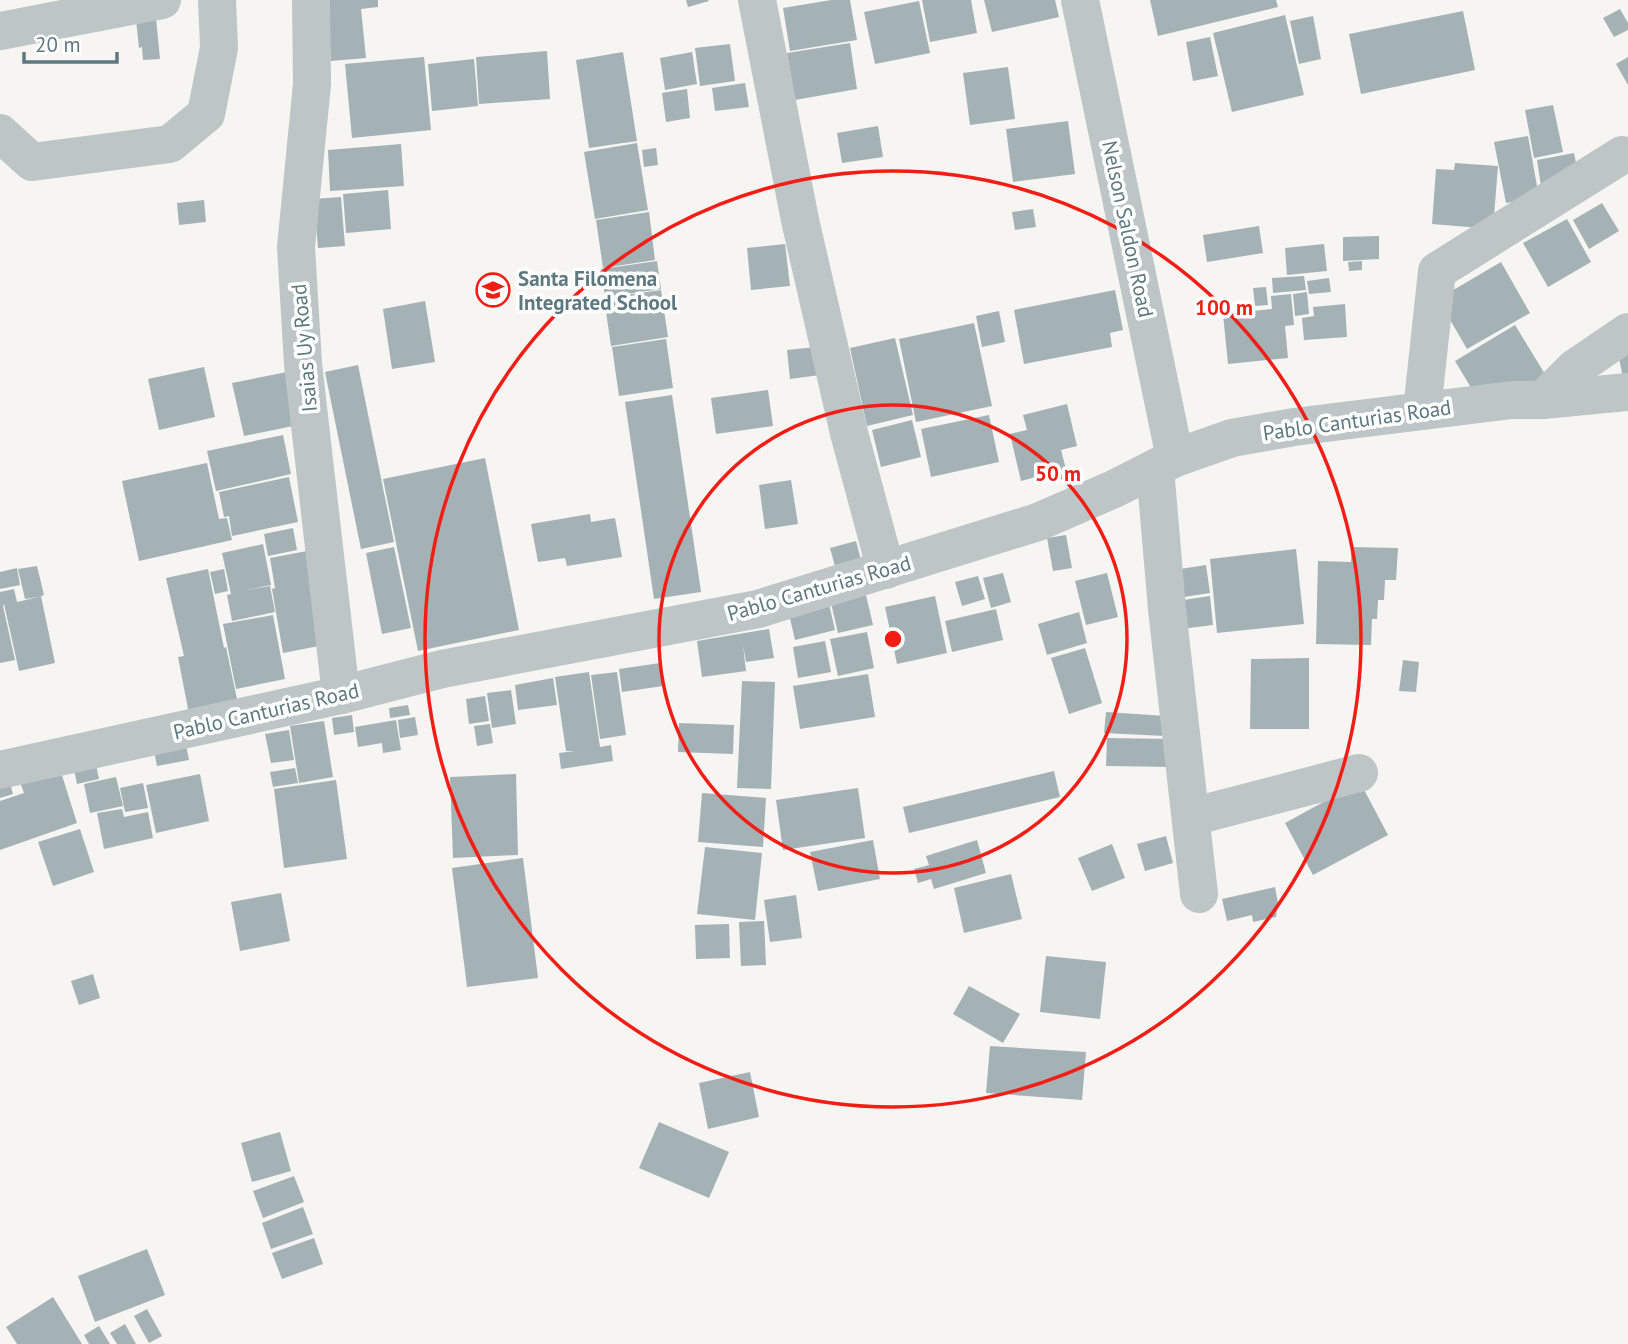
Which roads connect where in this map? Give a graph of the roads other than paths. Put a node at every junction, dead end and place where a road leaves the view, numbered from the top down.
1 (162, 0) edge
2 (217, 0) edge
3 (311, 0) edge
4 (757, 0) edge
5 (1080, 0) edge
6 (0, 31) edge
7 (0, 133) edge
8 (1622, 155) dead end
9 (1628, 332) edge
10 (1628, 392) edge
11 (1543, 400) junction
12 (1422, 411) junction
13 (1165, 463) junction
14 (886, 569) junction
15 (341, 695) junction
16 (0, 769) edge
17 (1359, 773) dead end
18 (1191, 817) junction
19 (1199, 894) dead end

1 - 6 street
2 - 7 street
3 - 15 street, Isaias Uy Road
4 - 14 street
5 - 13 street, Nelson Saldon Road
8 - 12 street
9 - 11 street
10 - 11 street, Pablo Canturias Road
11 - 12 street, Pablo Canturias Road
12 - 13 street, Pablo Canturias Road
13 - 14 street, Pablo Canturias Road
13 - 18 street, Nelson Saldon Road
14 - 15 street, Pablo Canturias Road
15 - 16 street, Pablo Canturias Road
17 - 18 street
18 - 19 street, Nelson Saldon Road

